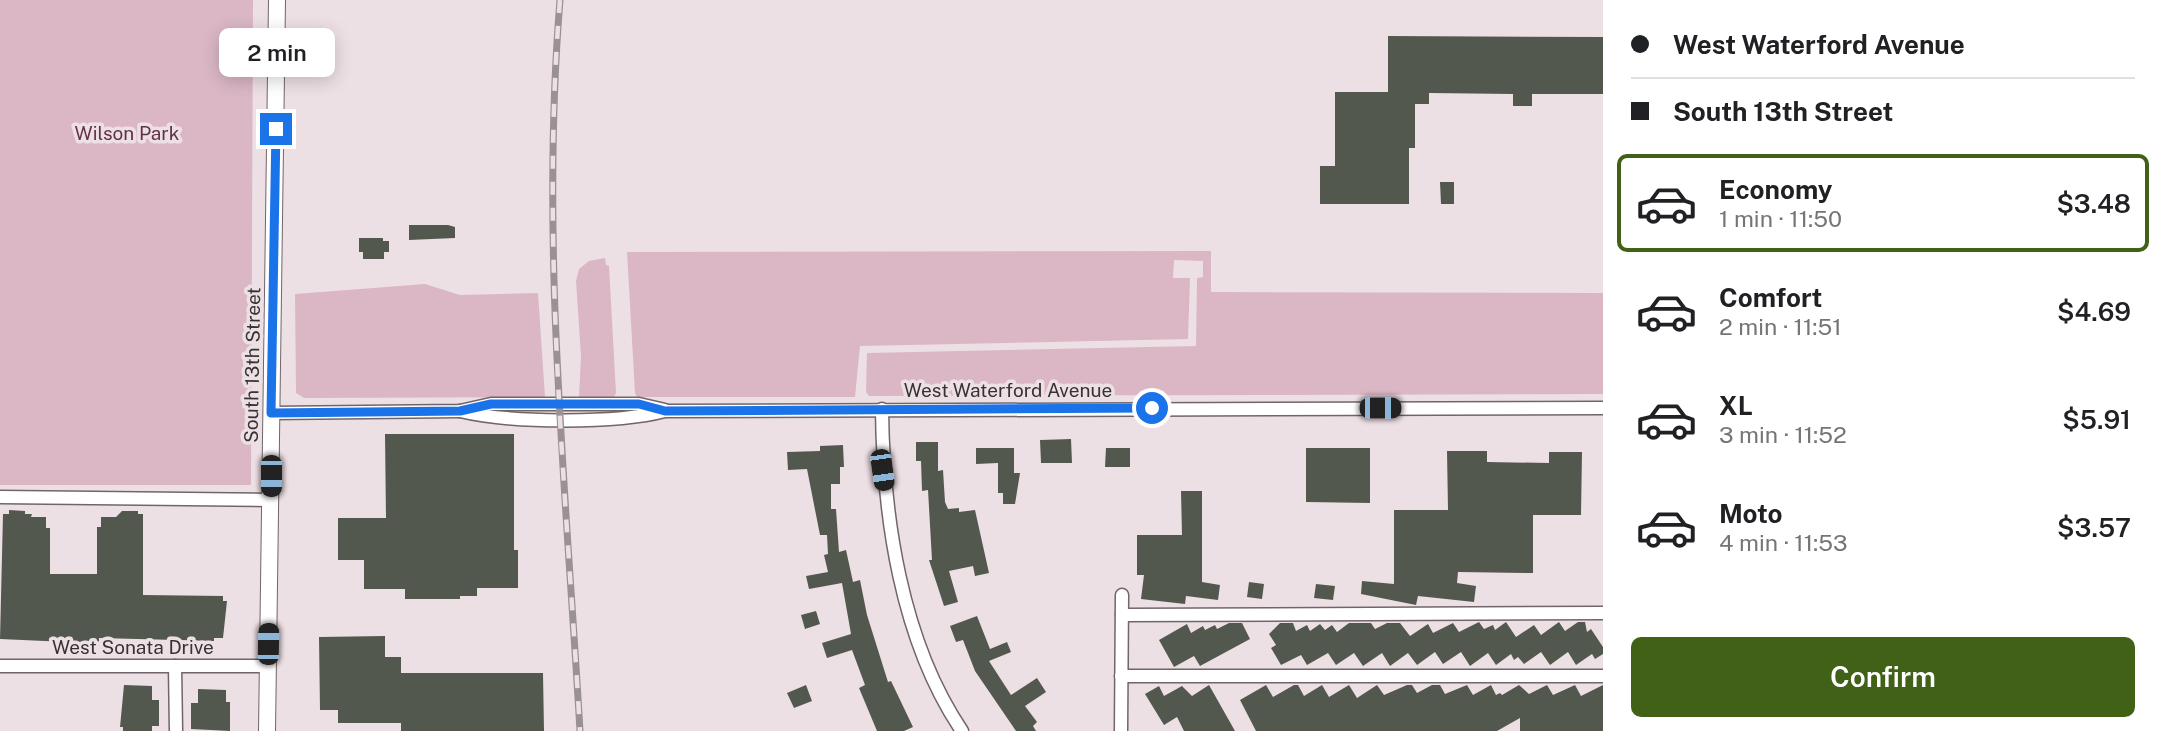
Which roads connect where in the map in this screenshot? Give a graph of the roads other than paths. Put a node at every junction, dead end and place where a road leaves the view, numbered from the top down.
1 (277, 0) edge
2 (1603, 408) edge
3 (882, 409) junction
4 (271, 413) junction
5 (0, 497) edge
6 (271, 500) junction
7 (1122, 595) dead end
8 (1603, 613) edge
9 (1122, 615) junction
10 (0, 666) edge
11 (176, 666) junction
12 (267, 666) junction
13 (1122, 676) junction
14 (1603, 676) edge
15 (176, 731) edge
16 (267, 731) edge
17 (962, 731) edge
18 (1121, 731) edge

1 - 4 street, South 13th Street
2 - 3 street, West Waterford Avenue
3 - 4 street, West Waterford Avenue
3 - 17 street
4 - 6 street, South 13th Street
5 - 6 street
6 - 12 street, South 13th Street
7 - 9 street
8 - 9 street
9 - 13 street
10 - 11 street, West Sonata Drive
11 - 12 street, West Sonata Drive
11 - 15 street
12 - 16 street, South 13th Street
13 - 14 street
13 - 18 street

